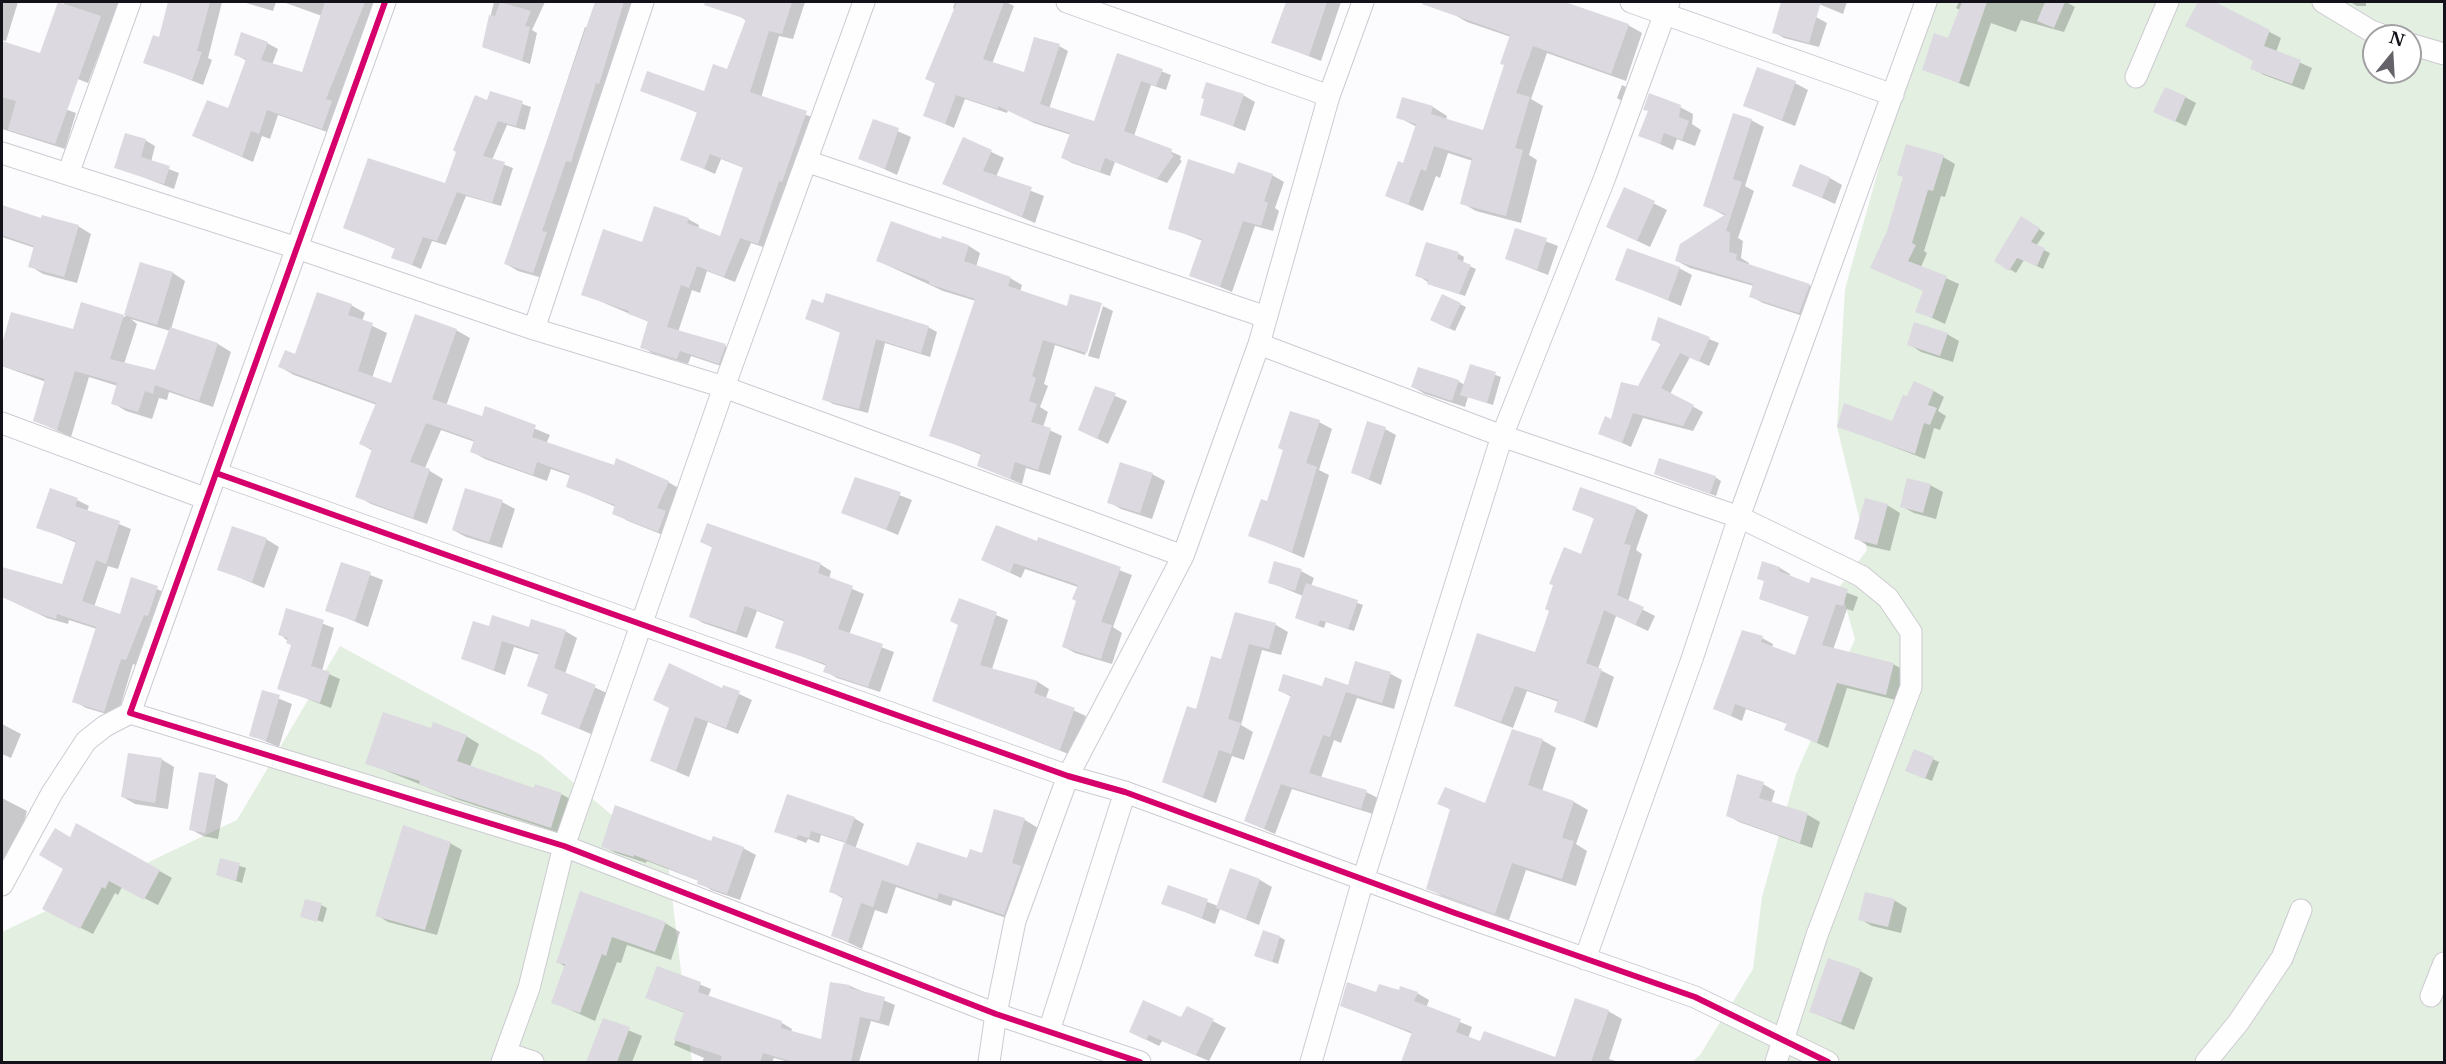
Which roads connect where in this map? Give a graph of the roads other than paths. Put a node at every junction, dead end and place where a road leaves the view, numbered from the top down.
1 (130, 2) edge
2 (385, 2) edge
3 (643, 2) edge
4 (864, 2) edge
5 (1067, 2) edge
6 (1363, 2) edge
7 (1631, 2) edge
8 (1926, 2) edge
9 (2168, 2) edge
10 (2322, 2) edge
11 (1094, 6) edge
12 (1667, 7) edge
13 (2362, 26) edge
14 (2422, 47) edge
15 (2445, 54) edge
16 (2136, 77) dead end
17 (1893, 95) junction
18 (1329, 96) junction
19 (2, 153) edge
20 (806, 161) junction
21 (68, 174) junction
22 (297, 248) junction
23 (1266, 317) junction
24 (534, 329) junction
25 (1259, 345) junction
26 (724, 387) junction
27 (2, 423) edge
28 (1502, 436) junction
29 (216, 473) junction
30 (207, 499) junction
31 (1739, 517) junction
32 (1183, 556) junction
33 (641, 624) junction
34 (130, 713) junction
35 (1068, 776) junction
36 (1125, 792) junction
37 (564, 846) junction
38 (1363, 880) junction
39 (2, 885) edge
40 (2301, 910) dead end
41 (1585, 959) junction
42 (2445, 963) edge
43 (2431, 996) dead end
44 (996, 1014) junction
45 (1048, 1031) junction
46 (1782, 1039) junction
47 (504, 1058) edge
48 (533, 1062) edge
49 (989, 1062) edge
50 (1140, 1062) edge
51 (1311, 1062) edge
52 (1776, 1062) edge
53 (1828, 1062) edge
54 (2206, 1062) edge

1 - 21 street
2 - 22 street
3 - 24 street
4 - 20 street
5 - 11 street
6 - 18 street
7 - 12 street
8 - 17 street
9 - 16 street
10 - 13 street
11 - 18 street
12 - 17 street
12 - 28 street
14 - 15 street
17 - 31 street
18 - 23 street
19 - 21 street
20 - 23 street
20 - 26 street
21 - 22 street
22 - 24 street
22 - 29 street
23 - 25 street
24 - 26 street
25 - 28 street
25 - 32 street
26 - 32 street
26 - 33 street
27 - 30 street
28 - 31 street
28 - 38 street
29 - 30 street
29 - 33 street
30 - 34 street
31 - 41 street
31 - 46 street
32 - 35 street
33 - 35 street
33 - 37 street
34 - 37 street
34 - 39 street
35 - 36 street
35 - 44 street
36 - 38 street
36 - 45 street
37 - 44 street
37 - 47 street
38 - 41 street
38 - 51 street
40 - 54 street
41 - 46 street
42 - 43 street
44 - 45 street
44 - 49 street
45 - 50 street
46 - 52 street
46 - 53 street
47 - 48 street

